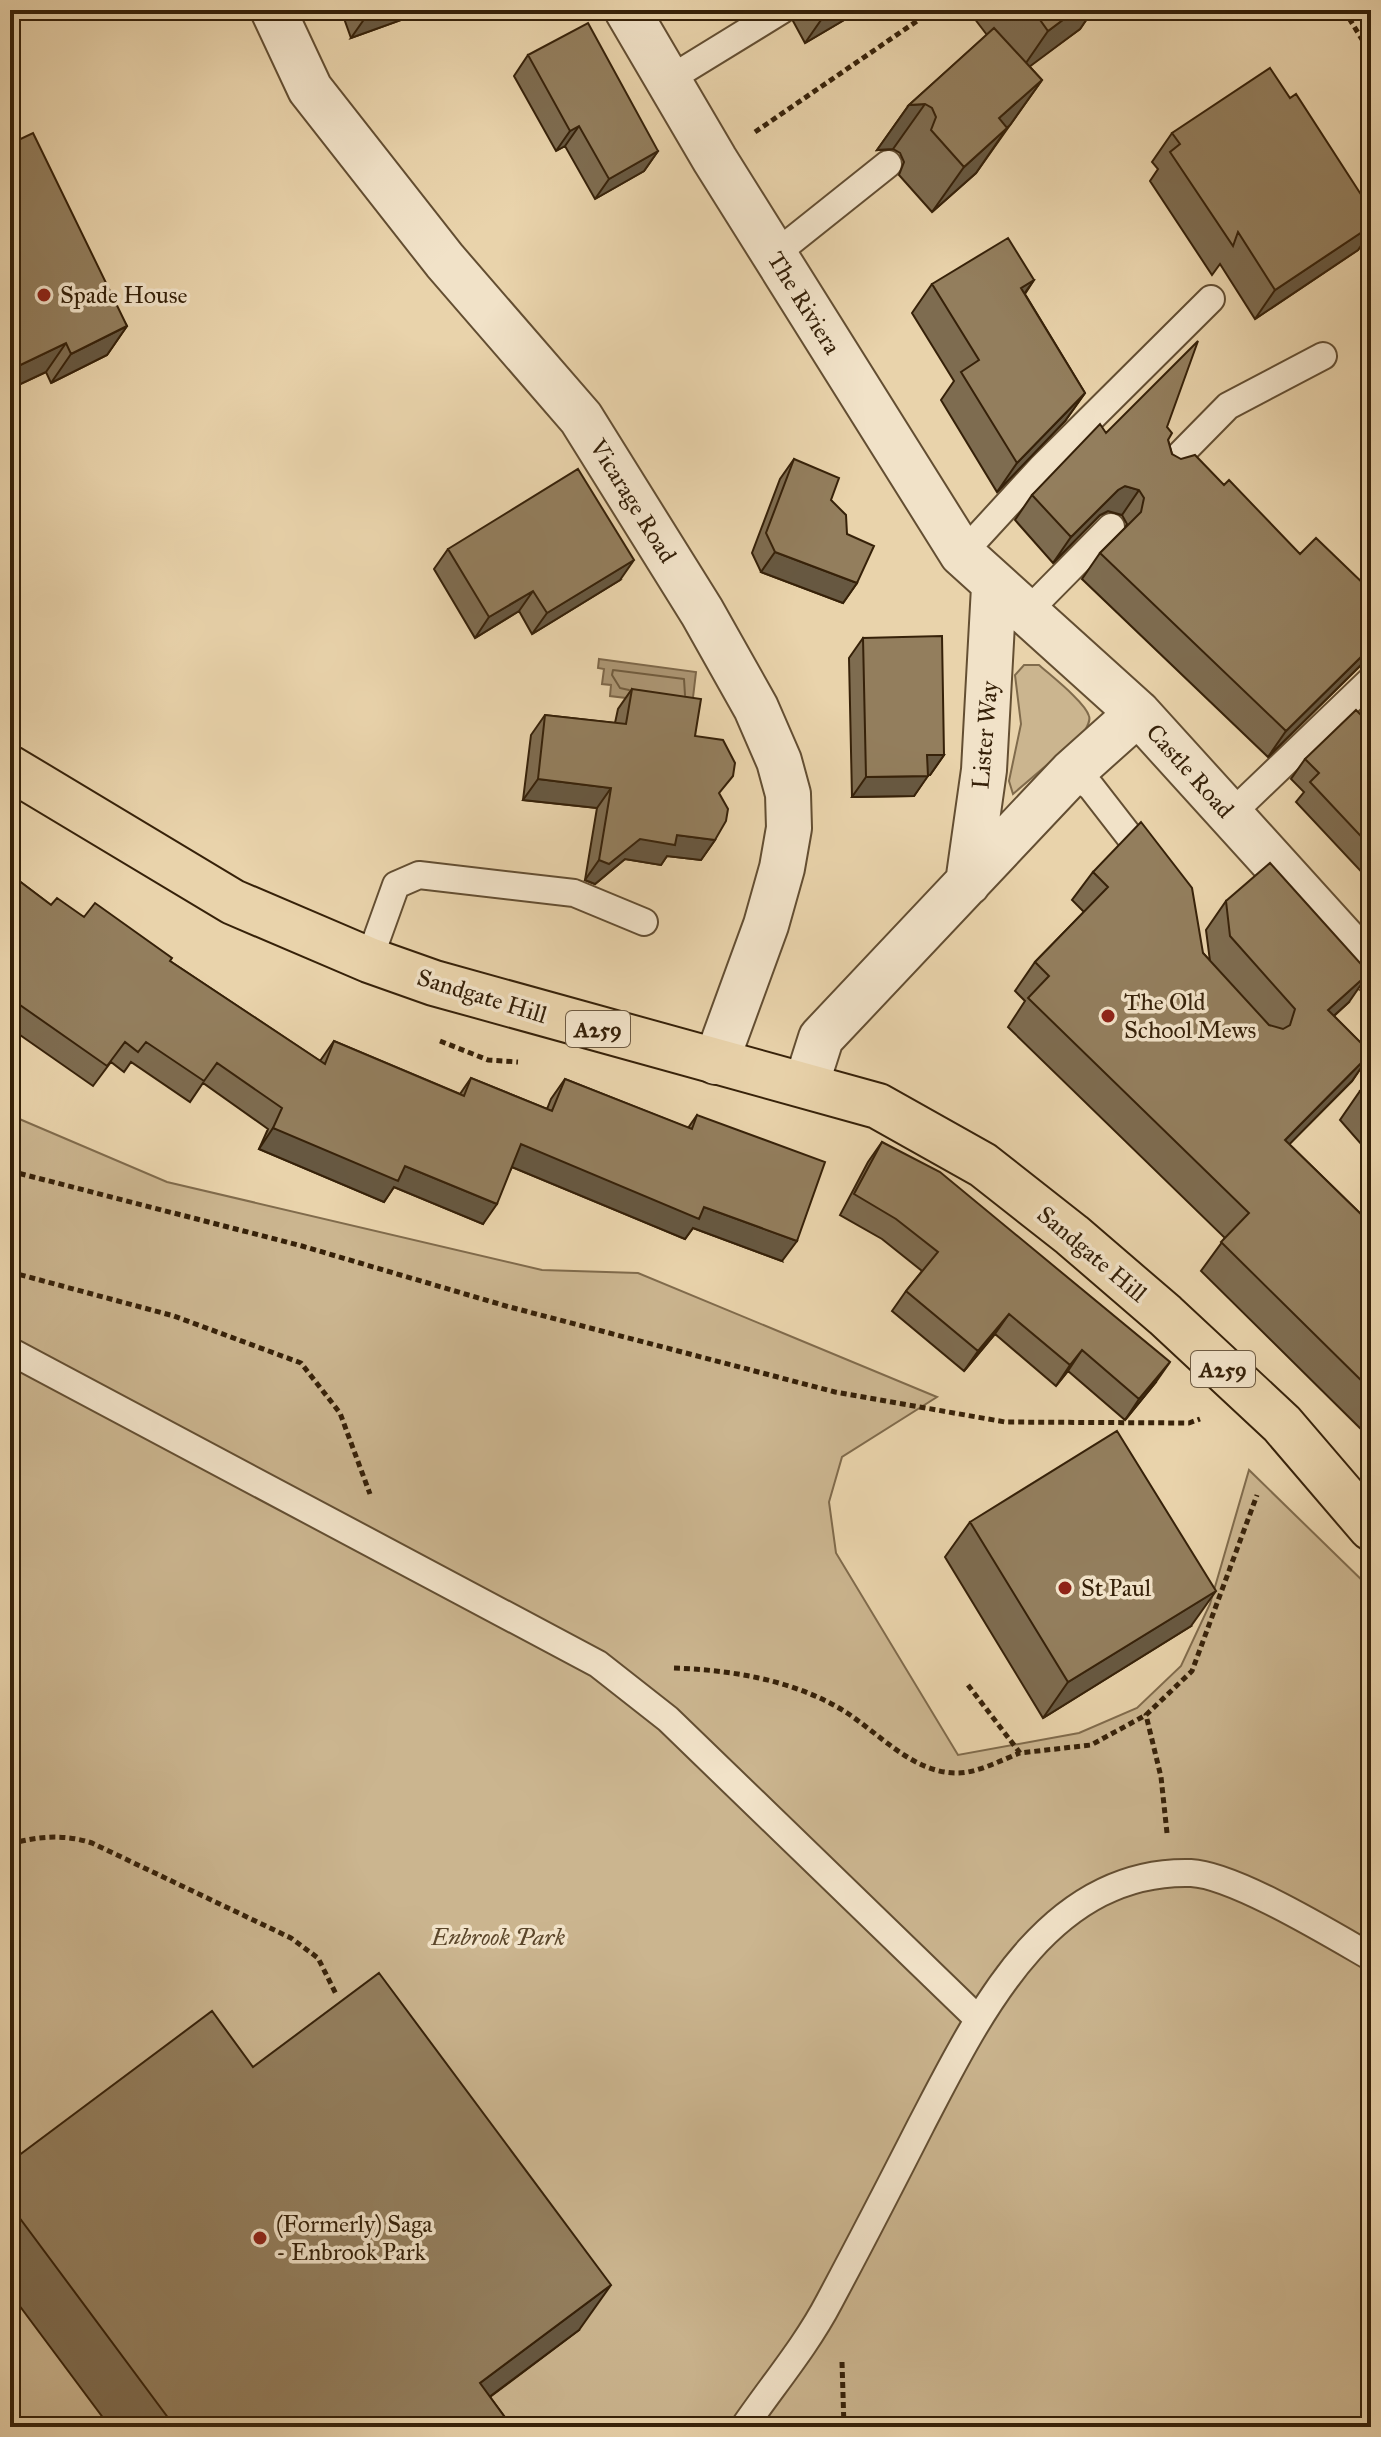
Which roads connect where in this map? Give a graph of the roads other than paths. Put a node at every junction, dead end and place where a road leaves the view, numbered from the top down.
1 (273, 10) edge
2 (627, 10) edge
3 (782, 10) edge
4 (668, 80) junction
5 (888, 164) dead end
6 (774, 255) junction
7 (1211, 299) dead end
8 (1323, 356) dead end
9 (1166, 469) edge
10 (1111, 527) edge
11 (962, 554) junction
12 (1011, 599) junction
13 (1371, 680) edge
14 (1138, 713) junction
15 (10, 768) edge
16 (1071, 773) junction
17 (1229, 816) junction
18 (968, 883) junction
19 (1168, 885) edge
20 (644, 922) dead end
21 (369, 960) junction
22 (1371, 970) edge
23 (716, 1062) junction
24 (806, 1085) junction
25 (10, 1351) edge
26 (1371, 1528) edge
27 (1371, 1957) edge
28 (977, 2018) junction
29 (744, 2427) edge

1 - 23 street, Vicarage Road
2 - 4 street, The Riviera
3 - 4 lane
4 - 6 street, The Riviera
5 - 6 lane
6 - 11 street, The Riviera
7 - 11 lane
8 - 9 lane
10 - 12 lane
11 - 12 street, The Riviera
12 - 14 street, Castle Road
12 - 18 street, Lister Way
13 - 17 lane
14 - 16 street
14 - 17 street, Castle Road
15 - 21 highway, Sandgate Hill / A259
16 - 18 street
16 - 19 lane
17 - 22 street, Castle Road
18 - 24 street
20 - 21 lane
21 - 23 highway, Sandgate Hill / A259
23 - 24 highway, Sandgate Hill / A259
24 - 26 highway, Sandgate Hill / A259
25 - 28 lane
27 - 28 lane
28 - 29 lane

